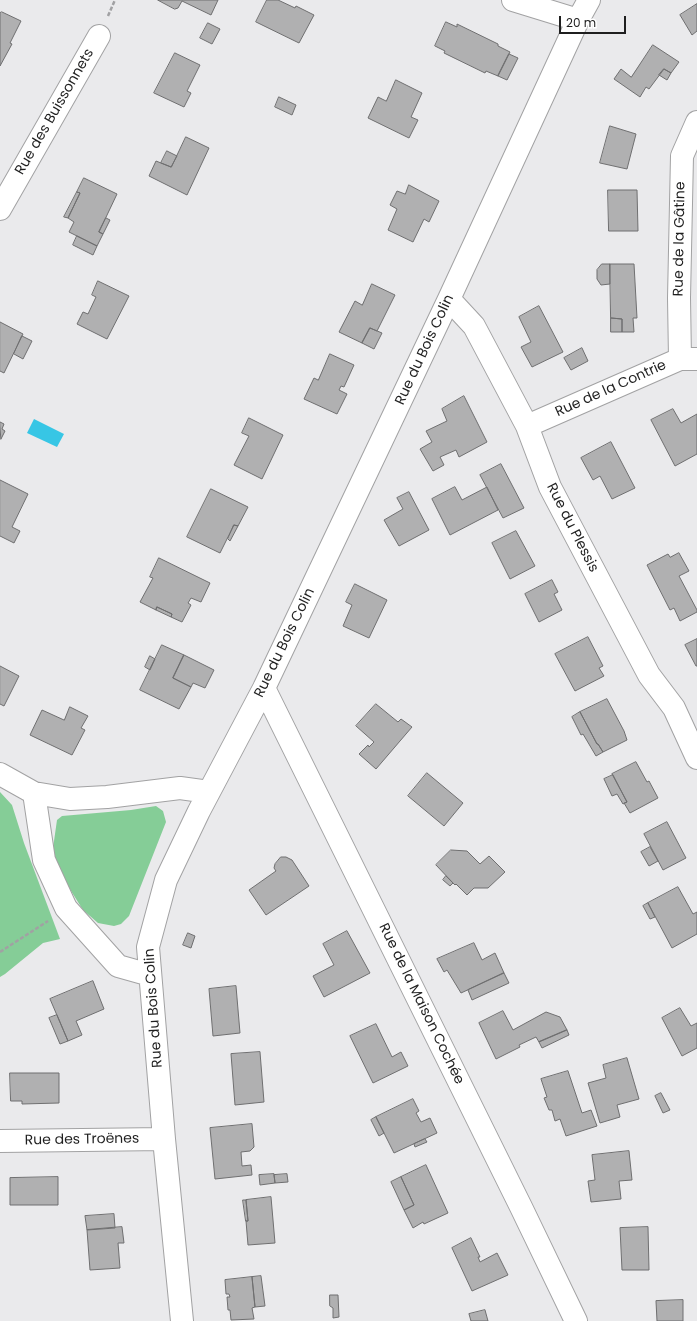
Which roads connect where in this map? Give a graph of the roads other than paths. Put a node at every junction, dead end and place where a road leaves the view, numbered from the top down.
1 (513, 0) edge
2 (589, 0) edge
3 (578, 20) junction
4 (99, 36) dead end
5 (697, 122) edge
6 (0, 209) edge
7 (449, 299) junction
8 (688, 359) edge
9 (527, 426) junction
10 (264, 688) junction
11 (697, 758) edge
12 (0, 774) edge
13 (209, 792) junction
14 (34, 793) junction
15 (150, 975) junction
16 (164, 1139) junction
17 (0, 1141) edge
18 (182, 1321) edge
19 (576, 1321) edge

1 - 3 street
2 - 3 street, Rue du Bois Colin
3 - 7 street, Rue du Bois Colin
4 - 6 street, Rue des Buissonnets
5 - 8 street, Rue de la Gâtine
7 - 9 street, Rue du Plessis
7 - 10 street, Rue du Bois Colin
8 - 9 street, Rue de la Contrie
9 - 11 street, Rue du Plessis
10 - 13 street, Rue du Bois Colin
10 - 19 street, Rue de la Maison Cochée
12 - 14 street
13 - 14 street
13 - 15 street, Rue du Bois Colin
14 - 15 street
15 - 16 street, Rue du Bois Colin
16 - 17 street, Rue des Troënes
16 - 18 street, Rue du Bois Colin

